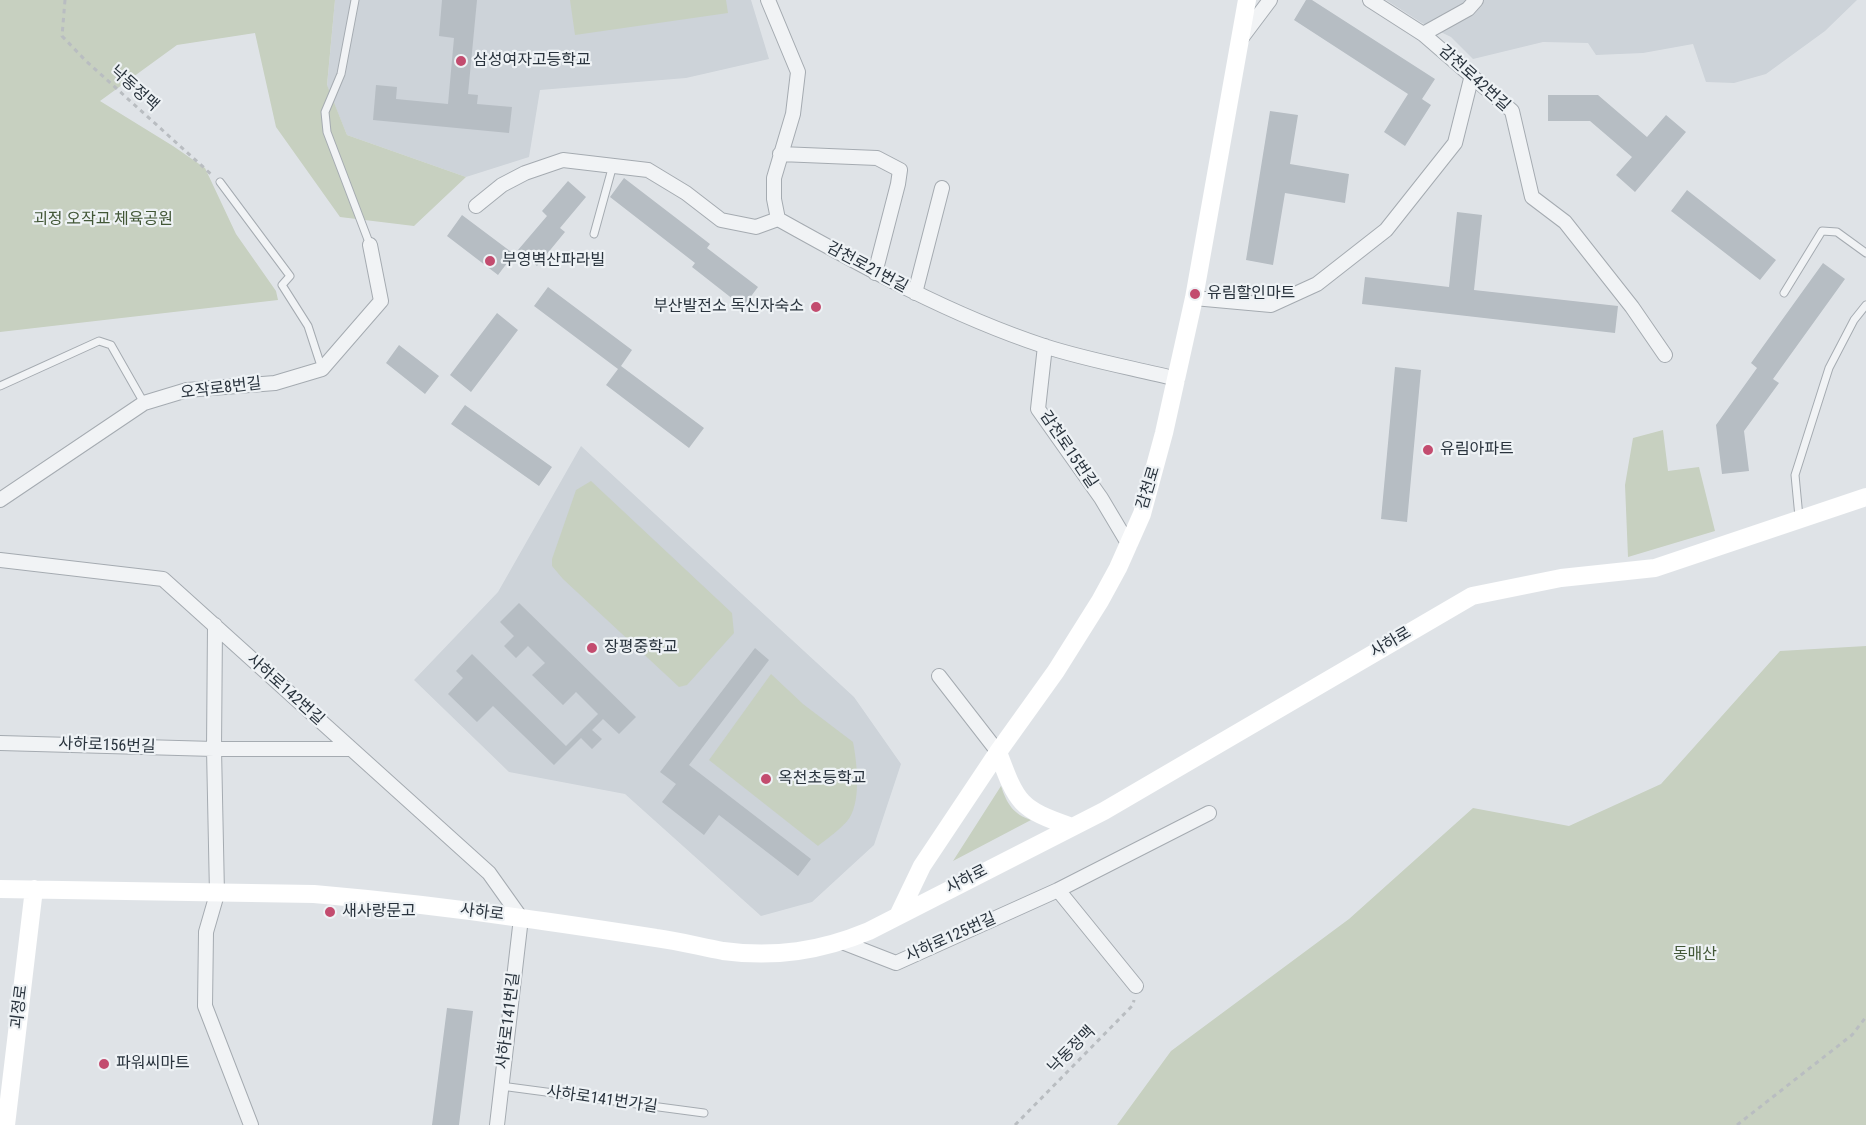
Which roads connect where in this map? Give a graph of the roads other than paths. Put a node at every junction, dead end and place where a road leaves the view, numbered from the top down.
1 (355, 0) edge
2 (768, 0) edge
3 (1247, 0) edge
4 (1270, 0) edge
5 (1370, 0) edge
6 (1476, 0) edge
7 (1423, 34) junction
8 (1239, 41) junction
9 (1472, 75) junction
10 (780, 154) junction
11 (613, 165) junction
12 (220, 182) road end
13 (942, 188) dead end
14 (476, 206) dead end
15 (778, 219) junction
16 (594, 234) dead end
17 (370, 244) joint
18 (1866, 253) edge
19 (874, 273) junction
20 (915, 293) junction
21 (1784, 293) dead end
22 (1194, 298) junction
23 (1866, 305) edge
24 (1045, 346) junction
25 (1665, 355) dead end
26 (322, 369) junction
27 (1177, 379) junction
28 (0, 386) edge
29 (144, 403) junction
30 (1866, 497) edge
31 (0, 500) edge
32 (1799, 519) junction
33 (1130, 545) junction
34 (0, 560) edge
35 (215, 625) junction
36 (939, 676) dead end
37 (0, 742) edge
38 (214, 749) junction
39 (350, 749) junction
40 (998, 752) junction
41 (1209, 813) dead end
42 (1072, 827) junction
43 (0, 889) edge
44 (34, 890) junction
45 (1058, 890) junction
46 (217, 894) junction
47 (898, 916) junction
48 (521, 918) junction
49 (842, 942) junction
50 (1136, 986) road end
51 (501, 1086) junction
52 (704, 1113) dead end
53 (6, 1125) edge
54 (251, 1125) edge
55 (497, 1125) edge

1 - 17 lane
2 - 10 street
3 - 8 street, 감천로
4 - 8 street
5 - 7 street, 감천로42번길
6 - 7 street
7 - 9 street, 감천로42번길
8 - 22 street, 감천로
9 - 22 street
9 - 25 street, 감천로42번길
10 - 15 street
10 - 19 street
11 - 14 street
11 - 15 street
11 - 16 lane
12 - 26 lane
13 - 20 street
15 - 19 street, 감천로21번길
17 - 26 street
18 - 21 lane
19 - 20 street, 감천로21번길
20 - 24 street, 감천로21번길
22 - 27 street, 감천로
23 - 32 lane
24 - 27 street, 감천로21번길
24 - 33 street, 감천로15번길
26 - 29 street, 오작로8번길
27 - 33 street, 감천로
28 - 29 lane
29 - 31 street, 오작로8번길
30 - 32 street, 사하로
32 - 42 street, 사하로
33 - 40 street, 감천로
34 - 35 street, 사하로142번길
35 - 38 street
35 - 39 street, 사하로142번길
36 - 40 street
37 - 38 street, 사하로156번길
38 - 39 street, 사하로156번길
38 - 46 street
39 - 48 street, 사하로142번길
40 - 42 street
40 - 47 street, 감천로
41 - 45 street, 사하로125번길
42 - 47 street, 사하로
43 - 44 street, 사하로
44 - 46 street, 사하로
44 - 53 street, 괴정로
45 - 49 street, 사하로125번길
45 - 50 street
46 - 48 street, 사하로
46 - 54 street
47 - 49 street, 사하로
48 - 49 street, 사하로
48 - 51 street, 사하로141번길
51 - 52 lane, 사하로141번가길
51 - 55 street, 사하로141번길

